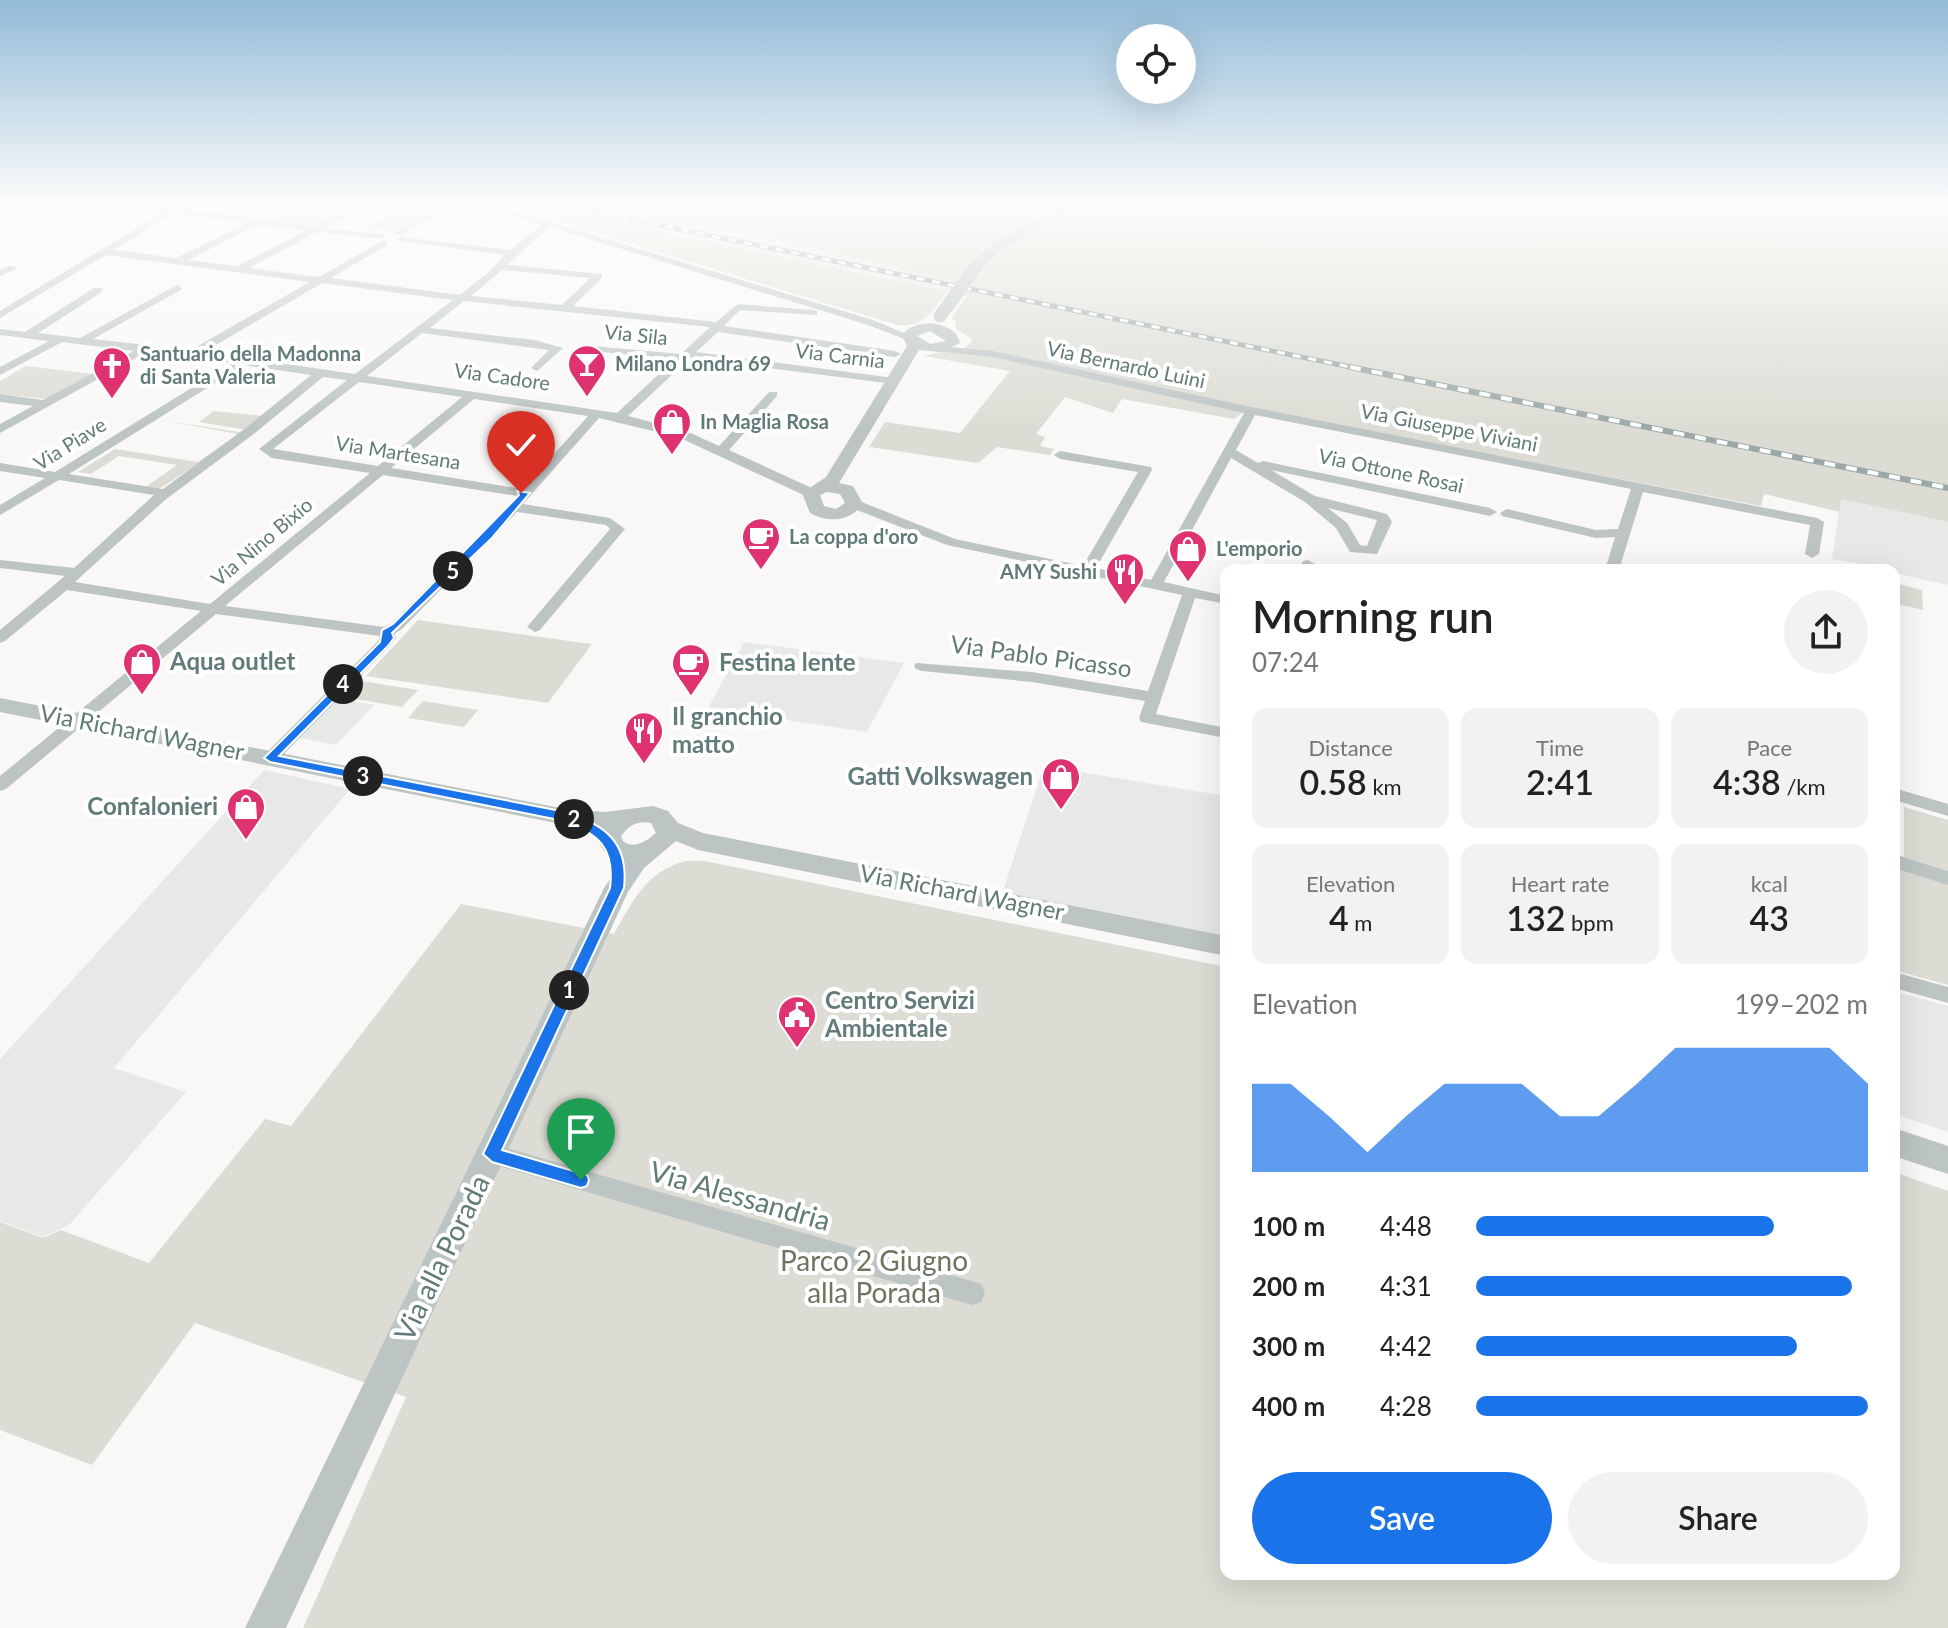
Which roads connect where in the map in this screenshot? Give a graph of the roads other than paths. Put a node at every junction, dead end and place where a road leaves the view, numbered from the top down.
1 (58, 280) edge
2 (320, 280) joint
3 (484, 280) edge
4 (594, 280) edge
5 (732, 280) edge
6 (966, 280) edge
7 (177, 288) dead end
8 (98, 290) dead end
9 (462, 298) junction
10 (564, 309) junction
11 (825, 309) junction
12 (0, 315) edge
13 (940, 316) junction
14 (717, 327) junction
15 (421, 330) junction
16 (0, 332) edge
17 (916, 334) junction
18 (27, 335) junction
19 (948, 335) junction
20 (60, 339) junction
21 (82, 341) junction
22 (585, 347) dead end
23 (145, 349) junction
24 (937, 349) junction
25 (193, 354) junction
26 (993, 354) junction
27 (685, 356) junction
28 (900, 359) junction
29 (243, 361) junction
30 (537, 368) dead end
31 (0, 372) edge
32 (320, 373) junction
33 (357, 378) junction
34 (894, 381) junction
35 (773, 394) dead end
36 (472, 395) junction
37 (0, 398) edge
38 (45, 404) junction
39 (1251, 411) junction
40 (597, 413) junction
41 (620, 417) junction
42 (0, 429) edge
43 (721, 451) junction
44 (1230, 452) junction
45 (1060, 455) dead end
46 (0, 467) edge
47 (840, 468) junction
48 (1265, 470) junction
49 (380, 471) junction
50 (56, 476) junction
51 (1639, 485) junction
52 (843, 488) junction
53 (165, 493) junction
54 (526, 493) junction
55 (818, 494) junction
56 (1310, 499) junction
57 (514, 507) junction
58 (847, 510) junction
59 (0, 511) edge
60 (1490, 512) dead end
61 (1507, 513) dead end
62 (1622, 539) junction
63 (1812, 554) dead end
64 (0, 564) edge
65 (1614, 564) edge
66 (1088, 570) junction
67 (78, 573) junction
68 (64, 585) junction
69 (1155, 585) junction
70 (1190, 592) junction
71 (1220, 599) edge
72 (213, 609) junction
73 (535, 627) dead end
74 (386, 632) junction
75 (0, 638) edge
76 (922, 666) dead end
77 (1154, 697) junction
78 (0, 705) edge
79 (78, 720) junction
80 (1220, 732) edge
81 (270, 758) junction
82 (0, 785) edge
83 (1900, 796) edge
84 (1948, 810) edge
85 (631, 816) junction
86 (566, 817) junction
87 (659, 836) junction
88 (612, 844) junction
89 (1900, 863) edge
90 (1948, 878) edge
91 (617, 888) junction
92 (1220, 945) edge
93 (1900, 982) edge
94 (1948, 995) edge
95 (1900, 1144) edge
96 (492, 1154) junction
97 (1948, 1160) edge
98 (972, 1293) dead end
99 (265, 1628) edge

1 - 12 street
2 - 9 street
2 - 25 street
3 - 9 street
4 - 10 street
5 - 11 street
6 - 13 street, bridge
7 - 21 street
8 - 18 street
9 - 10 street
9 - 15 street
10 - 14 street
11 - 14 street
11 - 17 street
13 - 17 street
13 - 19 street
14 - 27 street
14 - 28 street
15 - 30 street
15 - 33 street
16 - 18 street, Via Cadore
17 - 19 street
17 - 24 street
17 - 28 street
18 - 20 street, Via Cadore
19 - 24 street
19 - 26 street, Via Bernardo Luini
20 - 21 street, Via Cadore
20 - 31 street
21 - 23 street, Via Cadore
22 - 27 street, Via Sila
23 - 25 street, Via Cadore
23 - 38 street
24 - 26 street, Via Bernardo Luini
24 - 28 street
25 - 29 street, Via Cadore
26 - 39 street, Via Bernardo Luini
27 - 34 street, Via Carnia
27 - 41 street
28 - 34 street
29 - 32 street, Via Cadore
29 - 50 street, Via Piave
32 - 33 street, Via Cadore
32 - 53 street
33 - 36 street, Via Cadore
33 - 49 street, Via Martesana
34 - 47 street
35 - 43 street
36 - 40 street, Via Cadore
36 - 49 street, Via Nino Bixio
37 - 38 street
38 - 42 street
39 - 44 street
39 - 51 street, Via Giuseppe Viviani
40 - 41 street, Via Cadore
40 - 54 street
41 - 43 street, Via Cadore
43 - 55 street, Via Cadore
44 - 48 street
44 - 69 street
45 - 66 street
46 - 50 street
47 - 52 street
47 - 55 street
48 - 56 street
48 - 60 street, Via Ottone Rosai
49 - 54 street, Via Martesana
49 - 72 street, Via Nino Bixio
50 - 53 street
50 - 59 street, Via Piave
51 - 62 street
51 - 63 street, Via Giuseppe Viviani
52 - 55 street
52 - 58 street
53 - 67 street
54 - 57 street
55 - 58 street
56 - 56 street
57 - 73 street
57 - 74 street
58 - 66 street
61 - 62 street
62 - 65 street
64 - 67 street
66 - 69 street
67 - 68 street
68 - 72 street
68 - 75 street
69 - 70 street
70 - 71 street
70 - 77 street
72 - 74 street
72 - 79 street, Via Nino Bixio
74 - 81 street
76 - 77 street, Via Pablo Picasso
77 - 80 street
78 - 79 street, Via Richard Wagner
79 - 81 street, Via Richard Wagner
79 - 82 street, Via Nino Bixio
81 - 86 street, Via Richard Wagner
83 - 84 street
85 - 86 street, Via Richard Wagner
85 - 87 street, Via Richard Wagner
85 - 88 street
86 - 88 street, Via Richard Wagner
87 - 88 street
87 - 91 street, Via alla Porada
87 - 92 street, Via Richard Wagner
88 - 91 street
89 - 90 street
91 - 96 street, Via alla Porada
93 - 94 street
95 - 97 street
96 - 98 street, Via Alessandria
96 - 99 street, Via alla Porada

